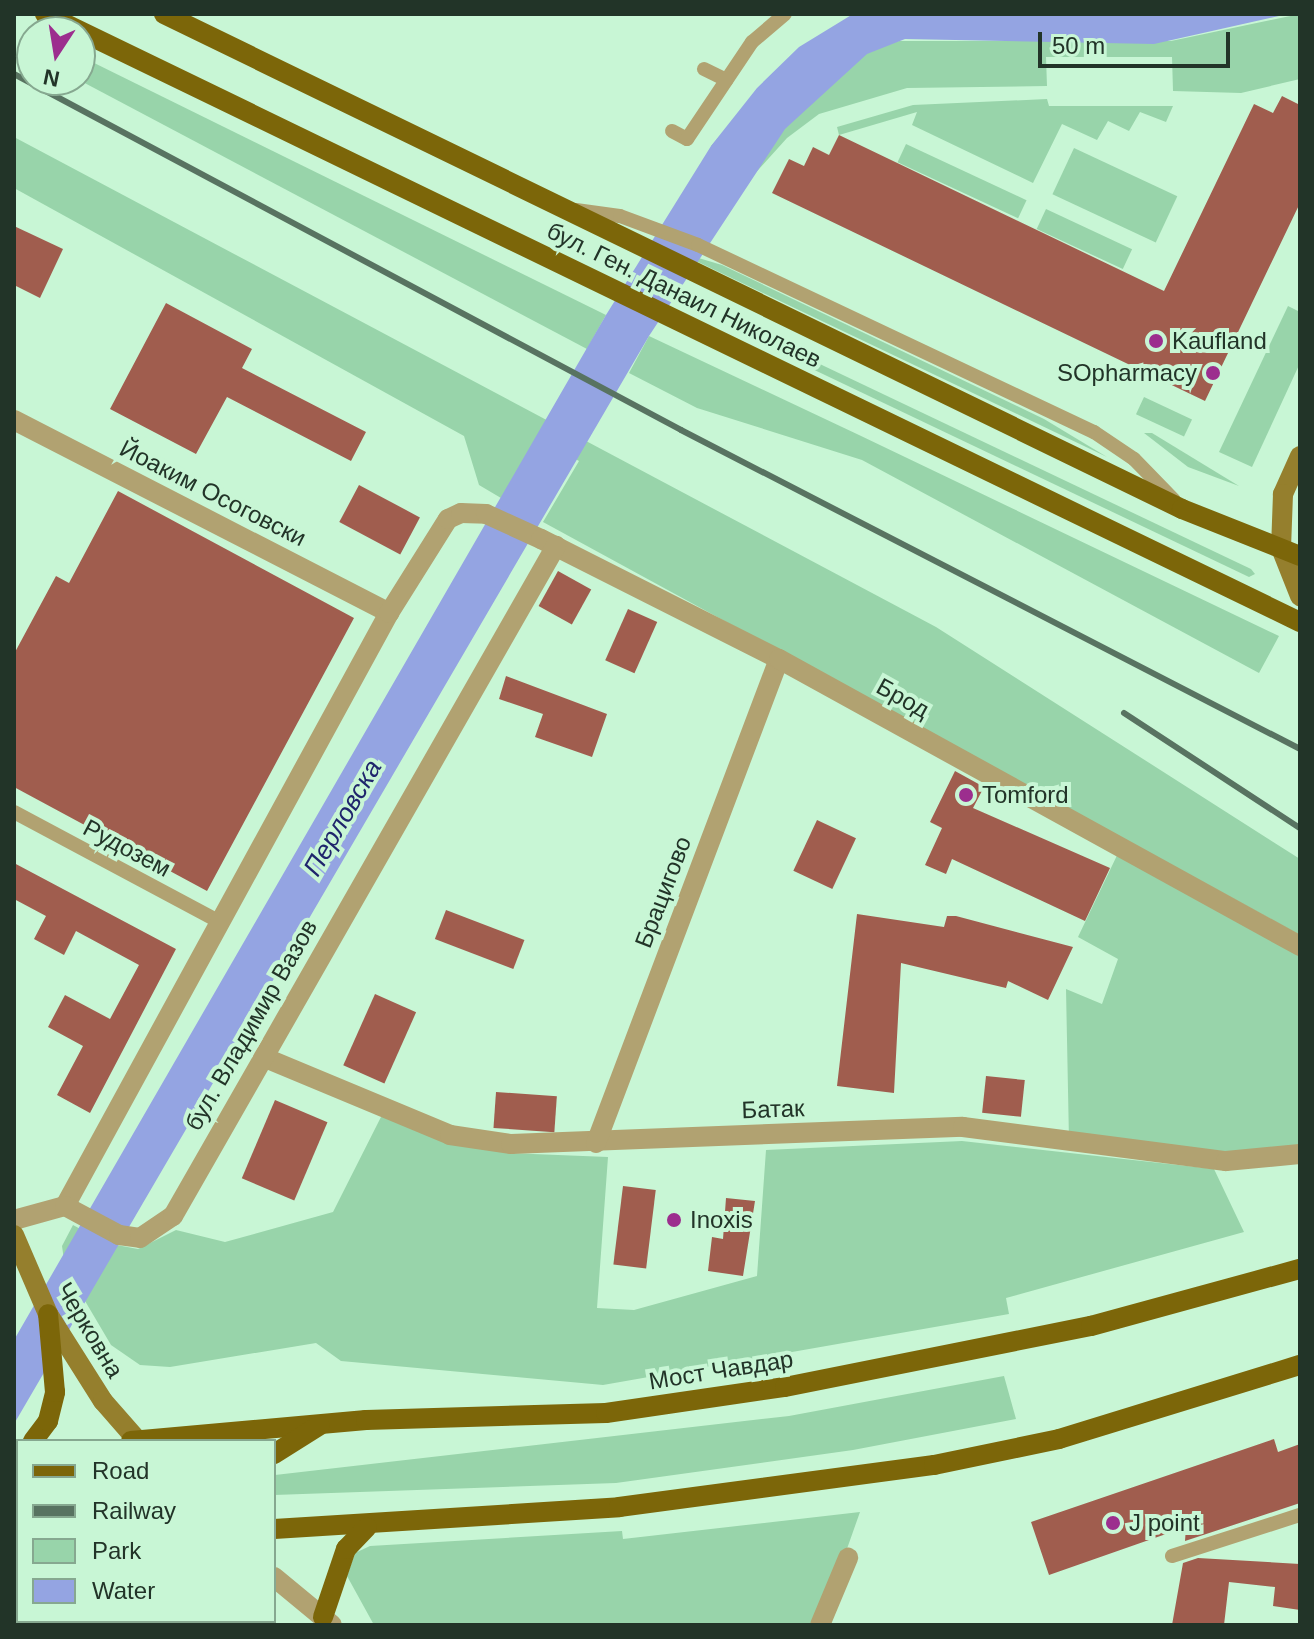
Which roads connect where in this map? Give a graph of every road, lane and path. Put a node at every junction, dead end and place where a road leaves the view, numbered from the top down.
1 (45, 14) edge
2 (164, 14) edge
3 (785, 14) edge
4 (704, 69) dead end
5 (727, 80) junction
6 (672, 131) dead end
7 (562, 208) junction
8 (14, 420) edge
9 (1300, 456) edge
10 (1182, 509) junction
11 (549, 542) junction
12 (1290, 552) edge
13 (1300, 596) edge
14 (389, 613) junction
15 (1300, 622) edge
16 (779, 659) junction
17 (14, 812) edge
18 (220, 922) junction
19 (1300, 946) edge
20 (263, 1057) junction
21 (596, 1143) junction
22 (1300, 1154) edge
23 (65, 1206) junction
24 (14, 1220) edge
25 (14, 1235) edge
26 (1300, 1269) edge
27 (48, 1314) junction
28 (1300, 1365) edge
29 (324, 1423) junction
30 (34, 1439) edge
31 (134, 1439) edge
32 (157, 1439) edge
33 (276, 1453) edge
34 (1300, 1515) edge
35 (367, 1527) junction
36 (276, 1529) edge
37 (1172, 1556) dead end
38 (848, 1558) dead end
39 (276, 1579) edge
40 (327, 1621) edge
41 (820, 1625) edge

1 - 15 main road, бул. Ген. Данаил Николаев
2 - 7 main road, бул. Ген. Данаил Николаев
3 - 5 lane
4 - 5 lane
5 - 6 lane
7 - 10 main road, бул. Ген. Данаил Николаев
7 - 10 lane
8 - 14 street, Йоаким Осоговски
9 - 12 street
10 - 12 main road, бул. Ген. Данаил Николаев
11 - 14 street, Брод
11 - 16 street, Брод
11 - 20 street, бул. Владимир Вазов
12 - 13 street
14 - 18 street
16 - 19 street, Брод
16 - 21 street, Брацигово
17 - 18 lane, Рудозем
18 - 23 street
20 - 21 street, Батак
20 - 23 street, бул. Владимир Вазов
21 - 22 street, Батак
23 - 24 street
25 - 27 street, Черковна
26 - 29 main road, Мост Чавдар
27 - 30 main road
27 - 31 street, Черковна
28 - 35 main road
29 - 32 main road, Мост Чавдар
29 - 33 main road
34 - 37 lane
35 - 36 main road
35 - 40 main road
38 - 41 street
39 - 40 street

